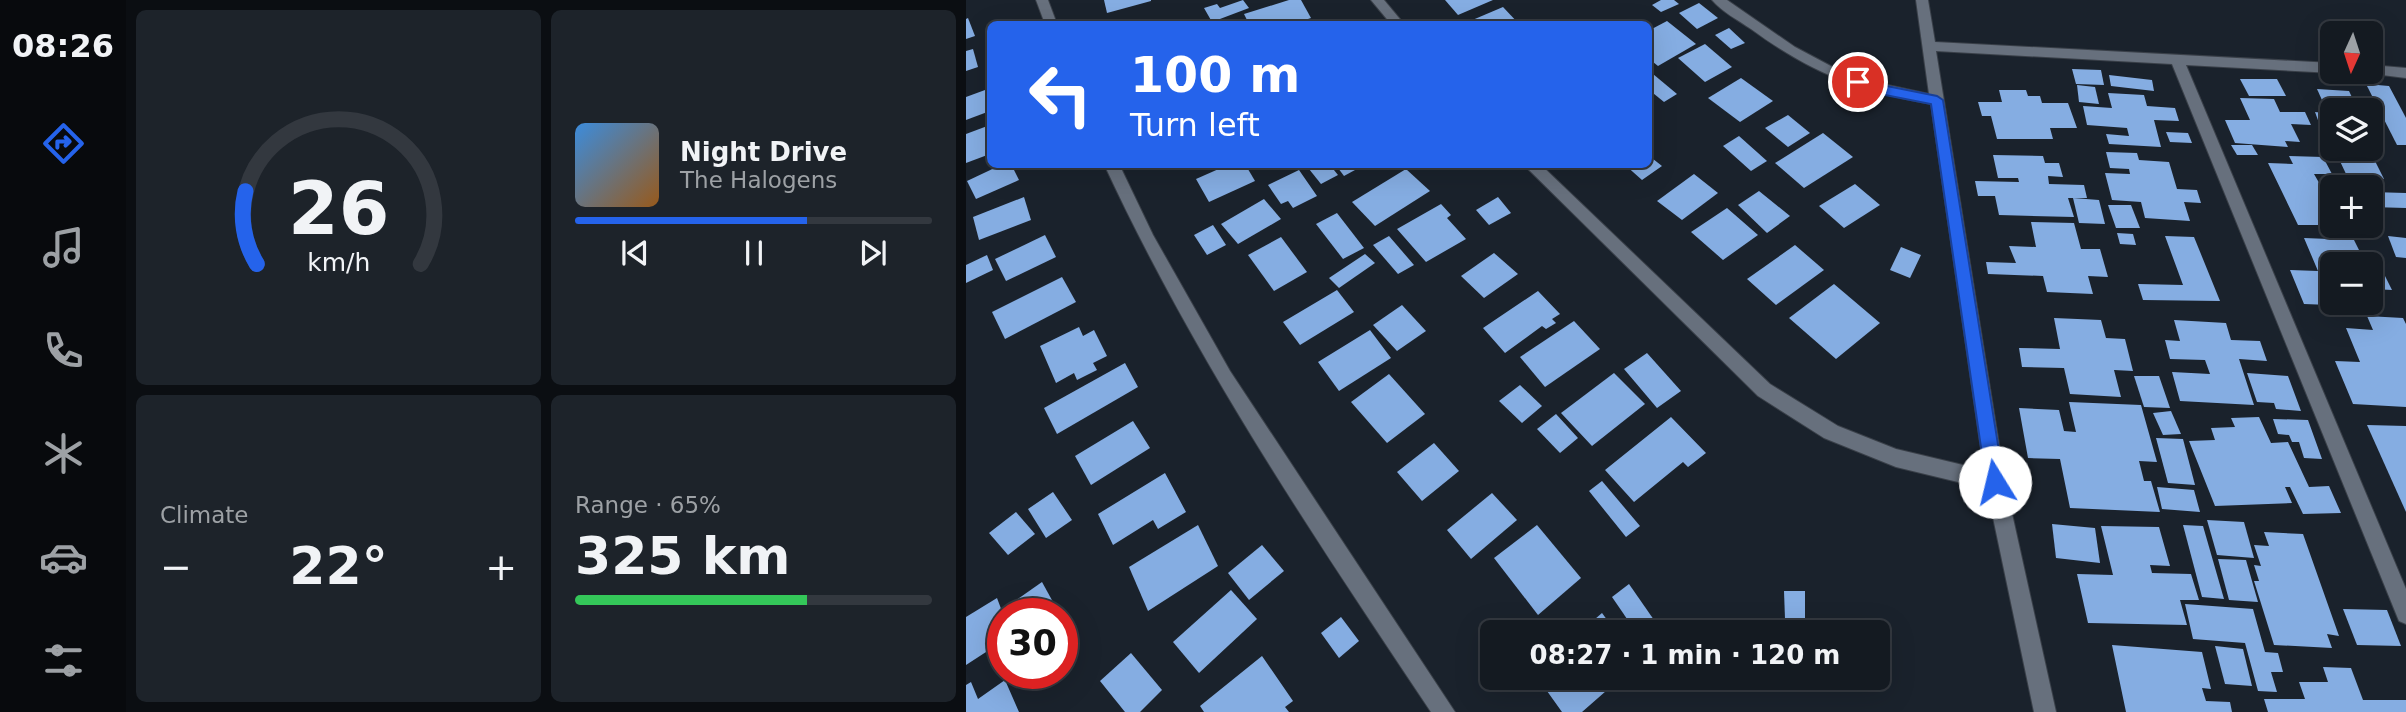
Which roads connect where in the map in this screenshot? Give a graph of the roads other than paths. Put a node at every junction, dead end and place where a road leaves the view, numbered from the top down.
1 (1042, 0) edge
2 (1377, 0) edge
3 (1718, 0) edge
4 (1922, 0) edge
5 (1050, 21) edge
6 (1395, 21) edge
7 (1931, 46) junction
8 (2176, 58) junction
9 (2320, 67) edge
10 (2384, 71) edge
11 (2406, 73) edge
12 (1937, 100) junction
13 (1113, 168) edge
14 (1534, 168) edge
15 (1995, 482) junction
16 (2406, 614) edge
17 (1444, 712) edge
18 (2045, 712) edge

1 - 5 street
2 - 6 street
3 - 12 street
4 - 7 street
7 - 8 street
7 - 12 street
8 - 9 street
8 - 16 street
10 - 11 street
12 - 15 street
13 - 17 street
14 - 15 street
15 - 18 street

